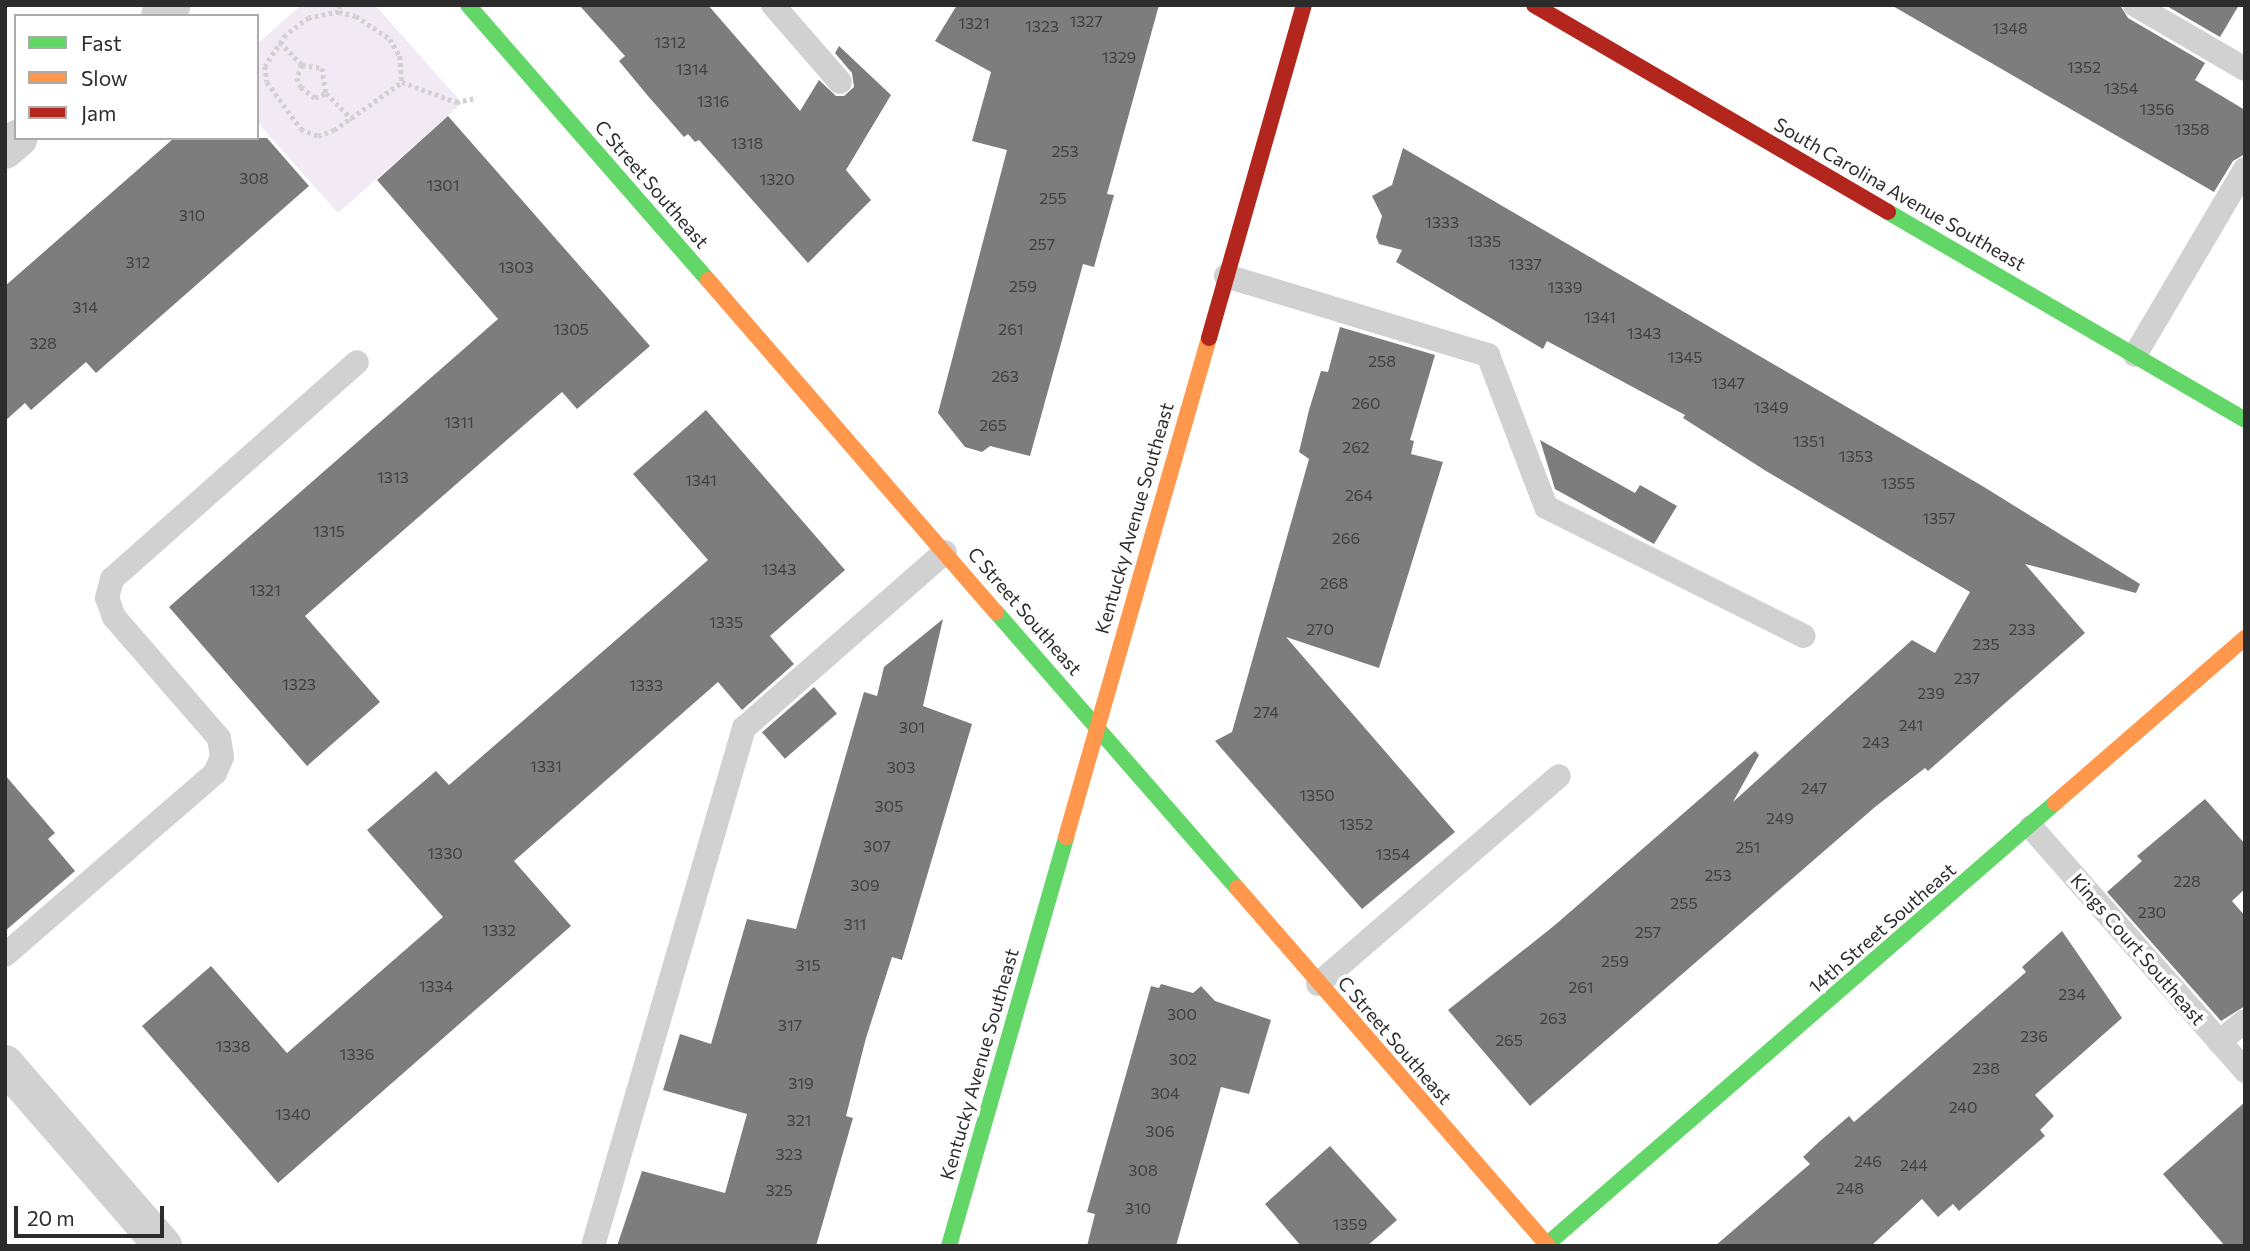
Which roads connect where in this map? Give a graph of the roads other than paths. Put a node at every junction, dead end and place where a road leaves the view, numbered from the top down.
1 (468, 5) edge
2 (773, 5) edge
3 (1304, 5) edge
4 (1534, 5) edge
5 (2135, 5) edge
6 (2245, 69) edge
7 (840, 82) dead end
8 (2245, 169) edge
9 (1226, 275) junction
10 (2135, 355) junction
11 (357, 362) dead end
12 (2245, 420) edge
13 (945, 552) junction
14 (1804, 636) dead end
15 (2245, 638) edge
16 (1097, 727) junction
17 (1559, 776) dead end
18 (2031, 827) junction
19 (5, 954) edge
20 (1318, 984) junction
21 (2245, 1021) edge
22 (2219, 1042) junction
23 (5, 1065) edge
24 (2245, 1071) edge
25 (160, 1245) edge
26 (1547, 1245) edge
27 (593, 1246) edge
28 (949, 1246) edge

1 - 13 street, C Street Southeast
2 - 7 lane
3 - 9 street, Kentucky Avenue Southeast
4 - 10 street, South Carolina Avenue Southeast
5 - 6 lane
8 - 10 lane
9 - 14 lane
9 - 16 street, Kentucky Avenue Southeast
10 - 12 street, South Carolina Avenue Southeast
11 - 19 lane
13 - 16 street, C Street Southeast
13 - 27 lane
15 - 18 street, 14th Street Southeast
16 - 20 street, C Street Southeast
16 - 28 street, Kentucky Avenue Southeast
17 - 20 lane
18 - 22 lane, Kings Court Southeast
18 - 26 street, 14th Street Southeast
20 - 26 street, C Street Southeast
21 - 22 lane
22 - 24 lane, Kings Court Southeast
23 - 25 street

